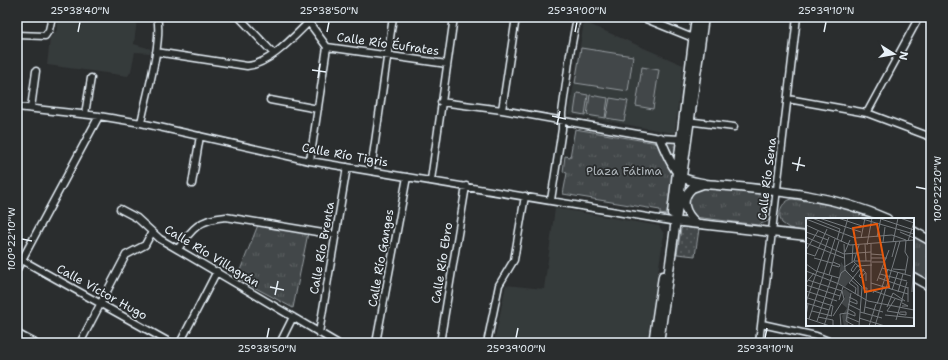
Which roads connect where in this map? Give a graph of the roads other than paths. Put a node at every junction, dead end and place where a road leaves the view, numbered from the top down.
1 (52, 17) edge
2 (157, 17) edge
3 (239, 17) edge
4 (393, 17) edge
5 (454, 17) edge
6 (516, 17) edge
7 (577, 17) edge
8 (641, 17) edge
9 (696, 17) edge
10 (704, 17) edge
11 (797, 17) edge
12 (919, 17) edge
13 (309, 18) edge
14 (17, 35) edge
15 (693, 38) junction
16 (327, 47) junction
17 (156, 52) junction
18 (274, 54) junction
19 (386, 56) junction
20 (447, 64) junction
21 (36, 70) dead end
22 (91, 78) dead end
23 (788, 99) junction
24 (270, 100) dead end
25 (441, 102) junction
26 (17, 107) edge
27 (31, 108) junction
28 (318, 109) junction
29 (502, 110) junction
30 (866, 113) junction
31 (86, 114) junction
32 (100, 116) junction
33 (687, 121) junction
34 (562, 122) junction
35 (141, 123) junction
36 (734, 127) dead end
37 (200, 136) junction
38 (931, 137) edge
39 (660, 138) junction
40 (681, 139) junction
41 (310, 160) junction
42 (347, 167) junction
43 (371, 170) junction
44 (680, 174) junction
45 (406, 176) junction
46 (431, 180) junction
47 (192, 184) dead end
48 (706, 184) junction
49 (466, 186) junction
50 (777, 191) junction
51 (525, 196) junction
52 (551, 200) junction
53 (120, 209) dead end
54 (884, 218) edge
55 (674, 221) junction
56 (696, 223) junction
57 (772, 231) junction
58 (152, 232) junction
59 (914, 232) edge
60 (335, 234) junction
61 (806, 236) edge
62 (931, 241) edge
63 (178, 249) junction
64 (22, 260) junction
65 (17, 269) edge
66 (217, 272) junction
67 (914, 278) edge
68 (931, 287) edge
69 (101, 303) junction
70 (293, 317) junction
71 (762, 324) junction
72 (319, 333) junction
73 (17, 334) edge
74 (34, 343) edge
75 (80, 343) edge
76 (171, 343) edge
77 (180, 343) edge
78 (280, 343) edge
79 (337, 343) edge
80 (376, 343) edge
81 (440, 343) edge
82 (487, 343) edge
83 (653, 343) edge
84 (659, 343) edge
85 (759, 343) edge
86 (833, 343) edge

1 - 14 street
2 - 17 street
3 - 18 street
4 - 19 street
5 - 20 street
6 - 29 street
7 - 34 street
8 - 15 street
9 - 15 main road
10 - 33 main road
11 - 23 street, Calle Río Sena
12 - 30 street
13 - 16 street
13 - 18 street
15 - 33 main road
16 - 19 street, Calle Río Éufrates
16 - 28 street
17 - 18 street
17 - 35 street
19 - 20 street, Calle Río Éufrates
19 - 43 street
20 - 25 street
21 - 27 street
22 - 31 street
23 - 30 street
23 - 50 street, Calle Río Sena
24 - 28 street
25 - 29 street
25 - 46 street
26 - 27 street, Calle Río Tigris
27 - 31 street, Calle Río Tigris
28 - 41 street
29 - 34 street
30 - 38 street
31 - 32 street, Calle Río Tigris
32 - 35 street, Calle Río Tigris
32 - 64 street
33 - 36 street
33 - 40 main road
33 - 44 main road
34 - 39 street
34 - 52 street
35 - 37 street, Calle Río Tigris
37 - 41 street, Calle Río Tigris
37 - 47 street
39 - 40 street
39 - 44 main road
40 - 44 main road
41 - 42 street, Calle Río Tigris
42 - 43 street, Calle Río Tigris
42 - 60 street, Calle Río Brenta
43 - 45 street, Calle Río Tigris
44 - 48 main road
44 - 55 main road
45 - 46 street, Calle Río Tigris
45 - 80 street, Calle Río Ganges
46 - 49 street, Calle Río Tigris
48 - 50 main road
48 - 56 main road
49 - 51 street, Calle Río Tigris
49 - 81 street, Calle Río Ebro
50 - 54 main road
50 - 57 street, Calle Río Sena
51 - 52 street, Calle Río Tigris
51 - 82 street
52 - 55 street, Calle Río Tigris
53 - 58 street, Calle Río Villagrán
55 - 56 main road
55 - 83 main road
55 - 84 main road
56 - 57 main road
57 - 61 main road
57 - 71 street, Calle Río Sena
58 - 63 street, Calle Río Villagrán
58 - 69 street
59 - 62 main road
60 - 63 street
60 - 72 street, Calle Río Brenta
63 - 66 street, Calle Río Villagrán
64 - 65 street
64 - 69 street, Calle Víctor Hugo
66 - 70 street, Calle Río Villagrán
66 - 77 street
67 - 68 main road
69 - 75 street
69 - 76 street, Calle Víctor Hugo
70 - 72 street, Calle Río Villagrán
70 - 78 street
71 - 85 street, Calle Río Sena
71 - 86 street
72 - 79 street, Calle Río Villagrán
73 - 74 street

